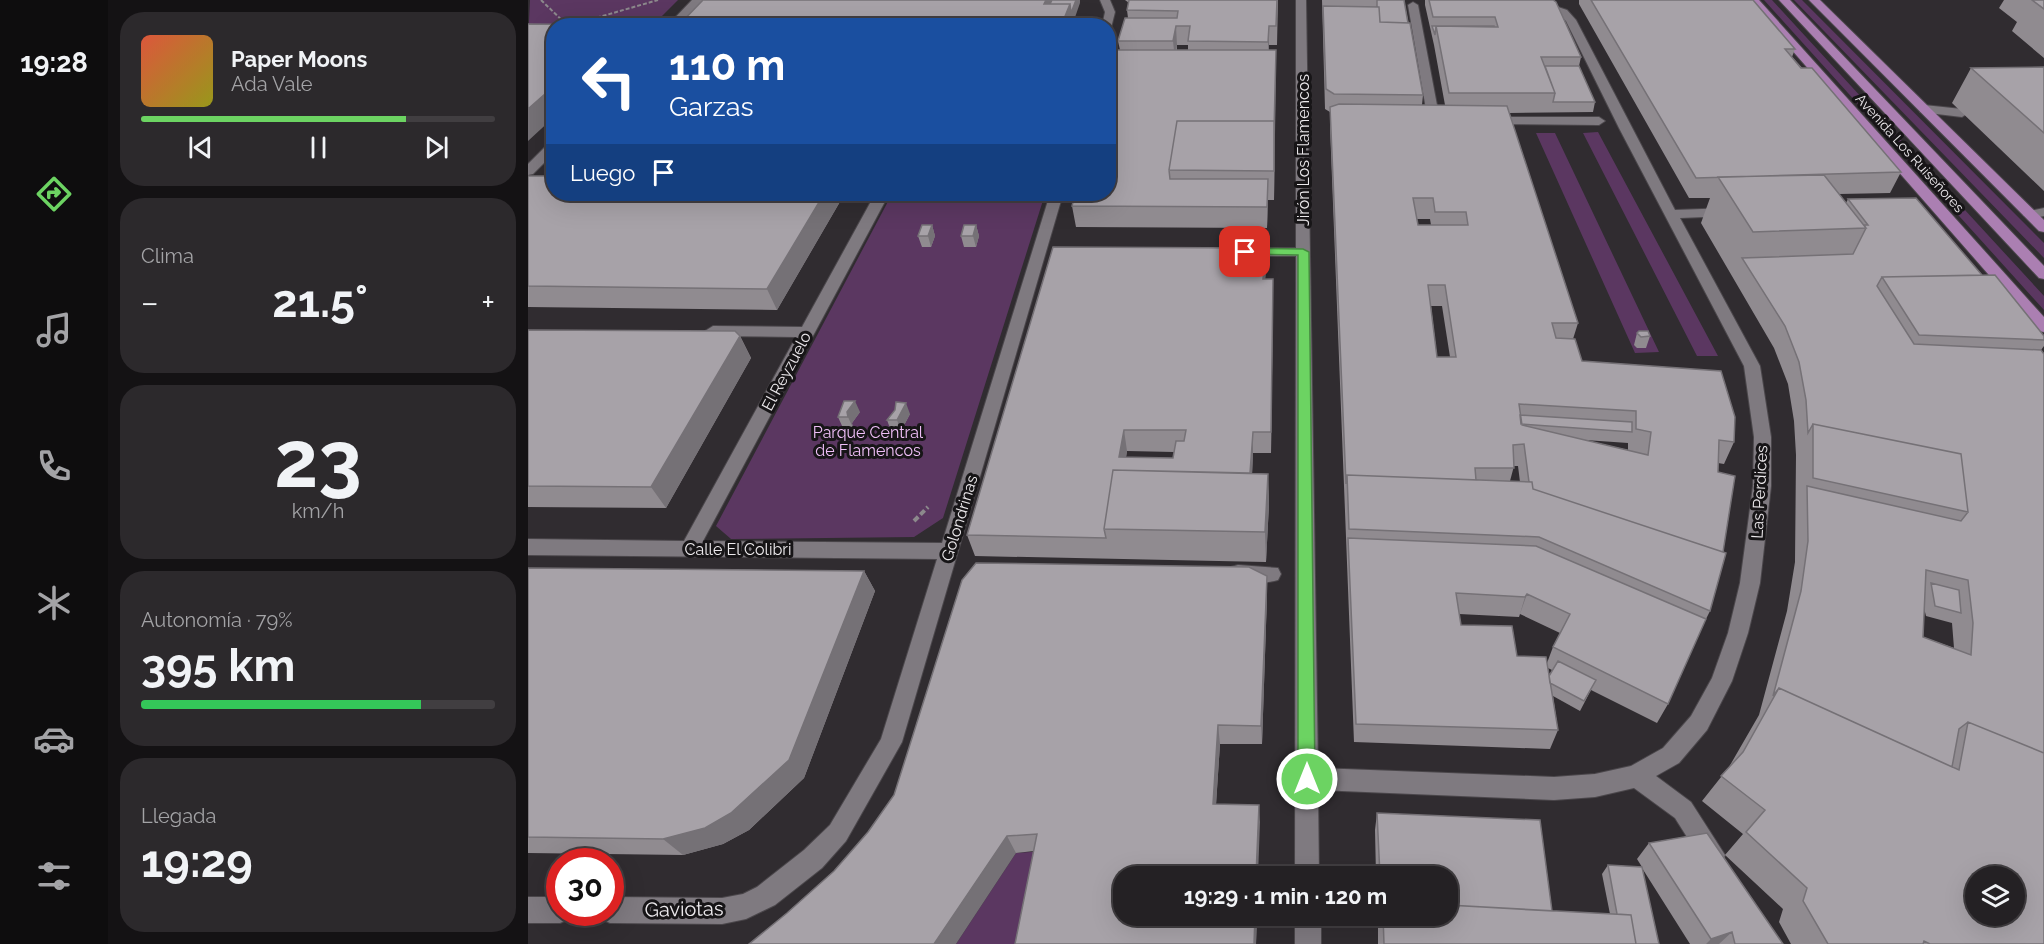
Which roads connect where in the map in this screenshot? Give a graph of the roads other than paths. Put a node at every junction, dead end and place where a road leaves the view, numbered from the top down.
1 (698, 0) edge
2 (1105, 0) edge
3 (1301, 0) edge
4 (1753, 0) edge
5 (1784, 0) edge
6 (1814, 0) edge
7 (1526, 2) edge
8 (1413, 5) dead end
9 (680, 18) edge
10 (1109, 18) edge
11 (1924, 109) junction
12 (1962, 112) dead end
13 (1435, 121) edge
14 (1470, 121) edge
15 (1599, 121) dead end
16 (546, 156) edge
17 (532, 175) edge
18 (878, 201) edge
19 (1056, 201) edge
20 (1916, 206) edge
21 (1937, 206) junction
22 (1741, 212) edge
23 (1671, 214) junction
24 (2037, 214) edge
25 (2044, 228) edge
26 (1222, 252) edge
27 (1303, 252) junction
28 (2044, 275) edge
29 (2044, 327) edge
30 (700, 331) edge
31 (807, 332) junction
32 (528, 547) edge
33 (689, 549) junction
34 (949, 551) junction
35 (1224, 573) edge
36 (1271, 574) dead end
37 (1637, 776) junction
38 (1307, 779) junction
39 (838, 832) joint
40 (1307, 866) edge
41 (1727, 877) edge
42 (528, 910) edge
43 (546, 910) edge
44 (624, 910) edge
45 (1308, 926) edge
46 (1308, 944) edge

1 - 9 street
2 - 10 street
3 - 27 street, Jirón Los Flamencos
4 - 21 main road, Avenida Los Ruiseñores
5 - 28 main road, Avenida Los Ruiseñores
6 - 11 main road
7 - 23 street, Las Perdices
8 - 13 street
11 - 12 street
11 - 24 main road
14 - 15 street
16 - 17 street
18 - 31 street, El Reyzuelo
19 - 34 street, Golondrinas
20 - 21 street
21 - 29 main road, Avenida Los Ruiseñores
22 - 23 street
23 - 37 street, Las Perdices
24 - 25 main road
26 - 27 street
27 - 38 street, Jirón Los Flamencos
30 - 31 street
31 - 33 street, El Reyzuelo
32 - 33 street, Calle El Colibri
33 - 34 street, Calle El Colibri
34 - 39 street, Golondrinas
35 - 36 street
37 - 38 street, Las Perdices
37 - 41 street
38 - 40 street, Jirón Los Flamencos
39 - 44 street, Gaviotas
42 - 43 street
45 - 46 street

